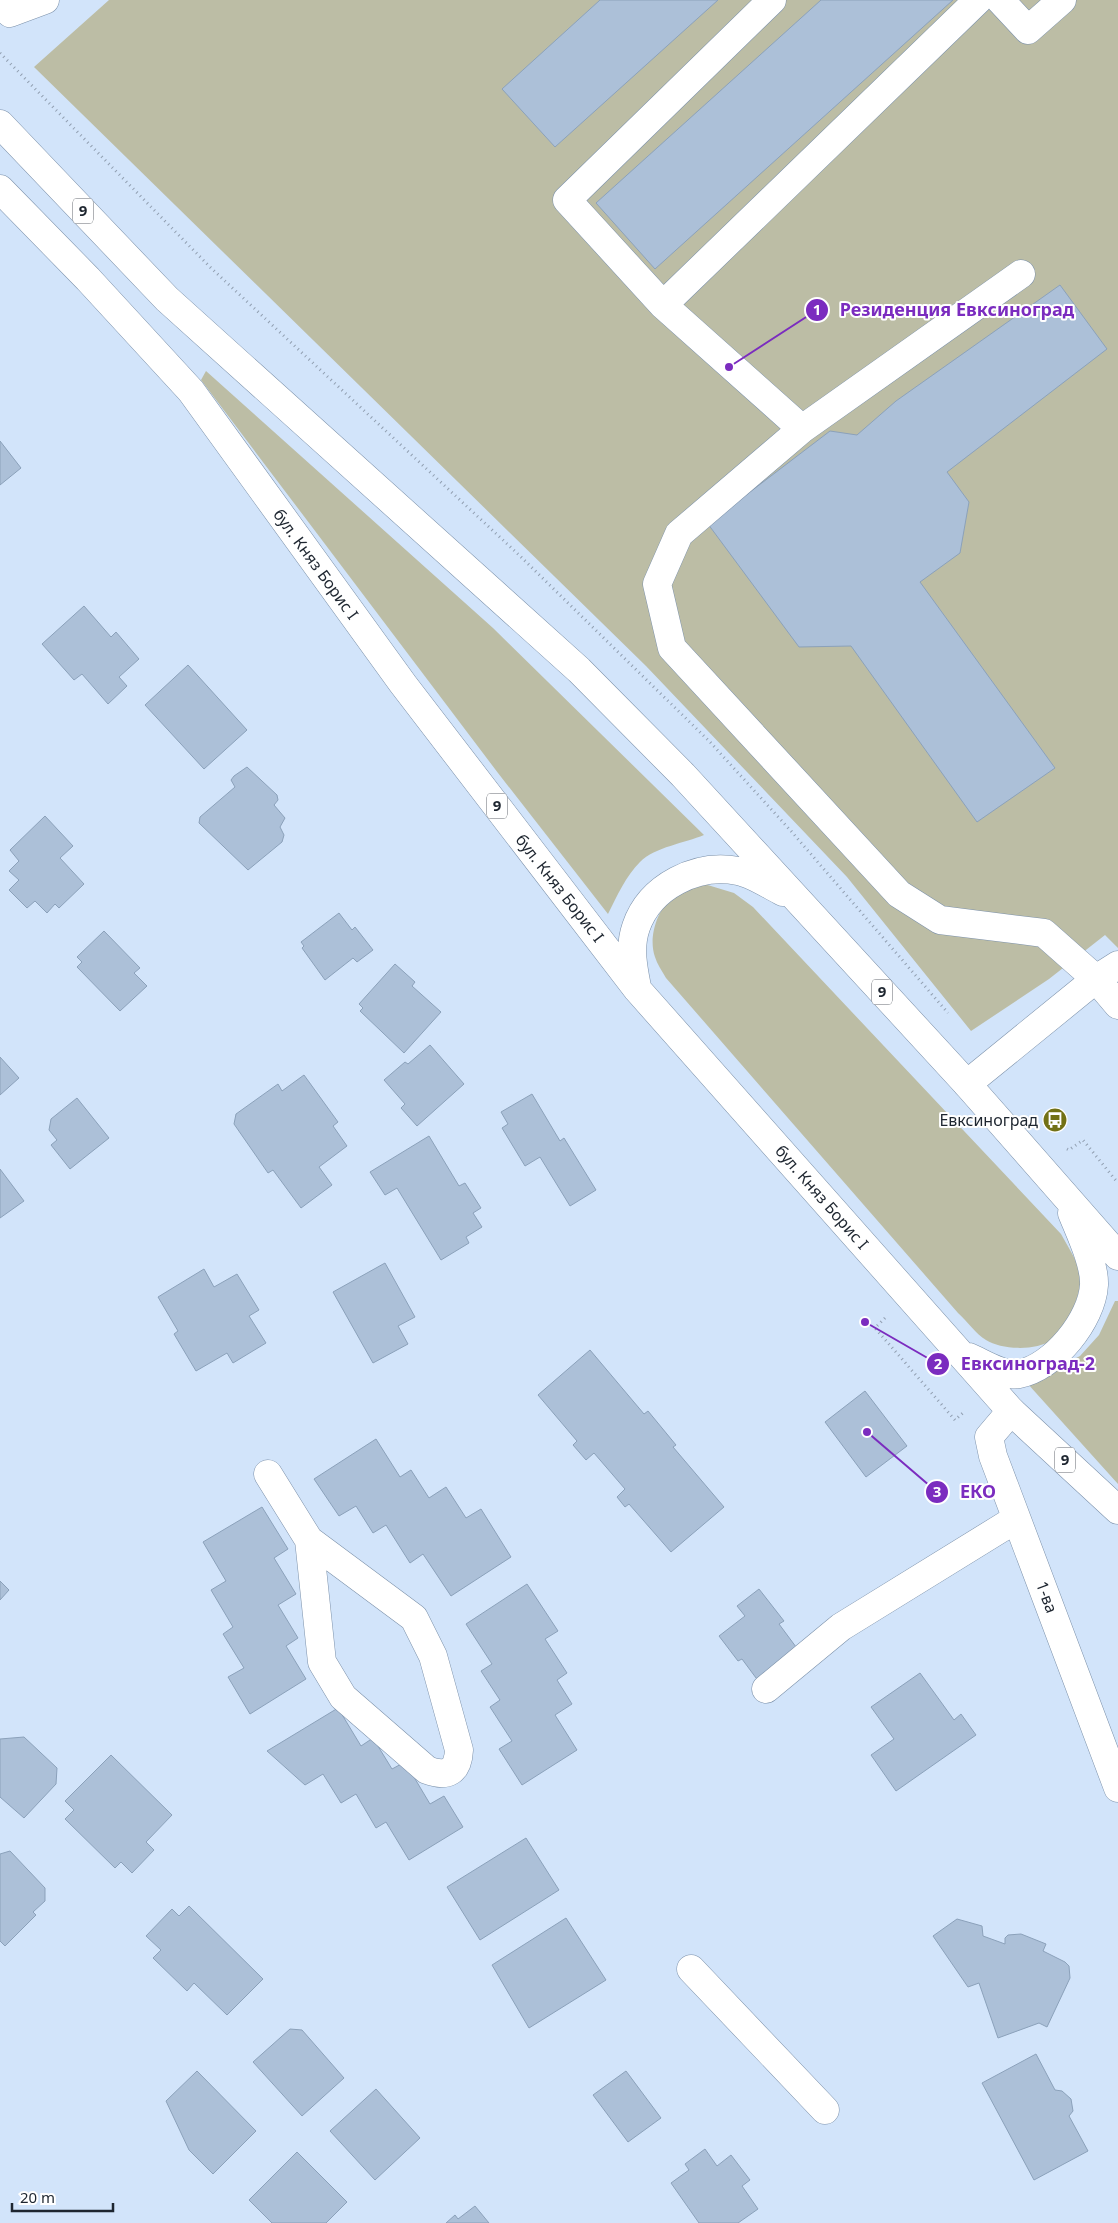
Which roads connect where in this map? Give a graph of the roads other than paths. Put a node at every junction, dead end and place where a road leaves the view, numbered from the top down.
1 (45, 0) edge
2 (772, 0) edge
3 (978, 0) edge
4 (1000, 0) edge
5 (1062, 0) edge
6 (0, 3) edge
7 (0, 124) edge
8 (0, 189) edge
9 (1021, 274) dead end
10 (663, 305) junction
11 (802, 429) junction
12 (798, 899) junction
13 (1107, 972) edge
14 (637, 989) junction
15 (1118, 1005) edge
16 (967, 1084) junction
17 (1065, 1194) junction
18 (1118, 1256) edge
19 (964, 1354) junction
20 (1011, 1411) junction
21 (268, 1474) dead end
22 (1118, 1510) edge
23 (1016, 1519) junction
24 (308, 1540) junction
25 (766, 1689) dead end
26 (1118, 1788) edge
27 (691, 1968) dead end
28 (825, 2110) dead end

1 - 6 main road
2 - 10 main road
3 - 10 main road
4 - 5 main road
7 - 12 main road, 9
8 - 14 main road, бул. Княз Борис I / 9
9 - 11 main road
10 - 11 main road
11 - 13 main road
12 - 14 main road
12 - 16 main road, 9
13 - 15 main road
13 - 16 main road
14 - 19 main road, бул. Княз Борис I / 9
16 - 17 main road, 9
17 - 18 main road, 9
17 - 19 main road
19 - 20 main road, бул. Княз Борис I / 9
20 - 22 main road, бул. Княз Борис I / 9
20 - 23 main road, 1-ва
21 - 24 main road
23 - 25 main road
23 - 26 main road, 1-ва
24 - 24 main road
27 - 28 main road

